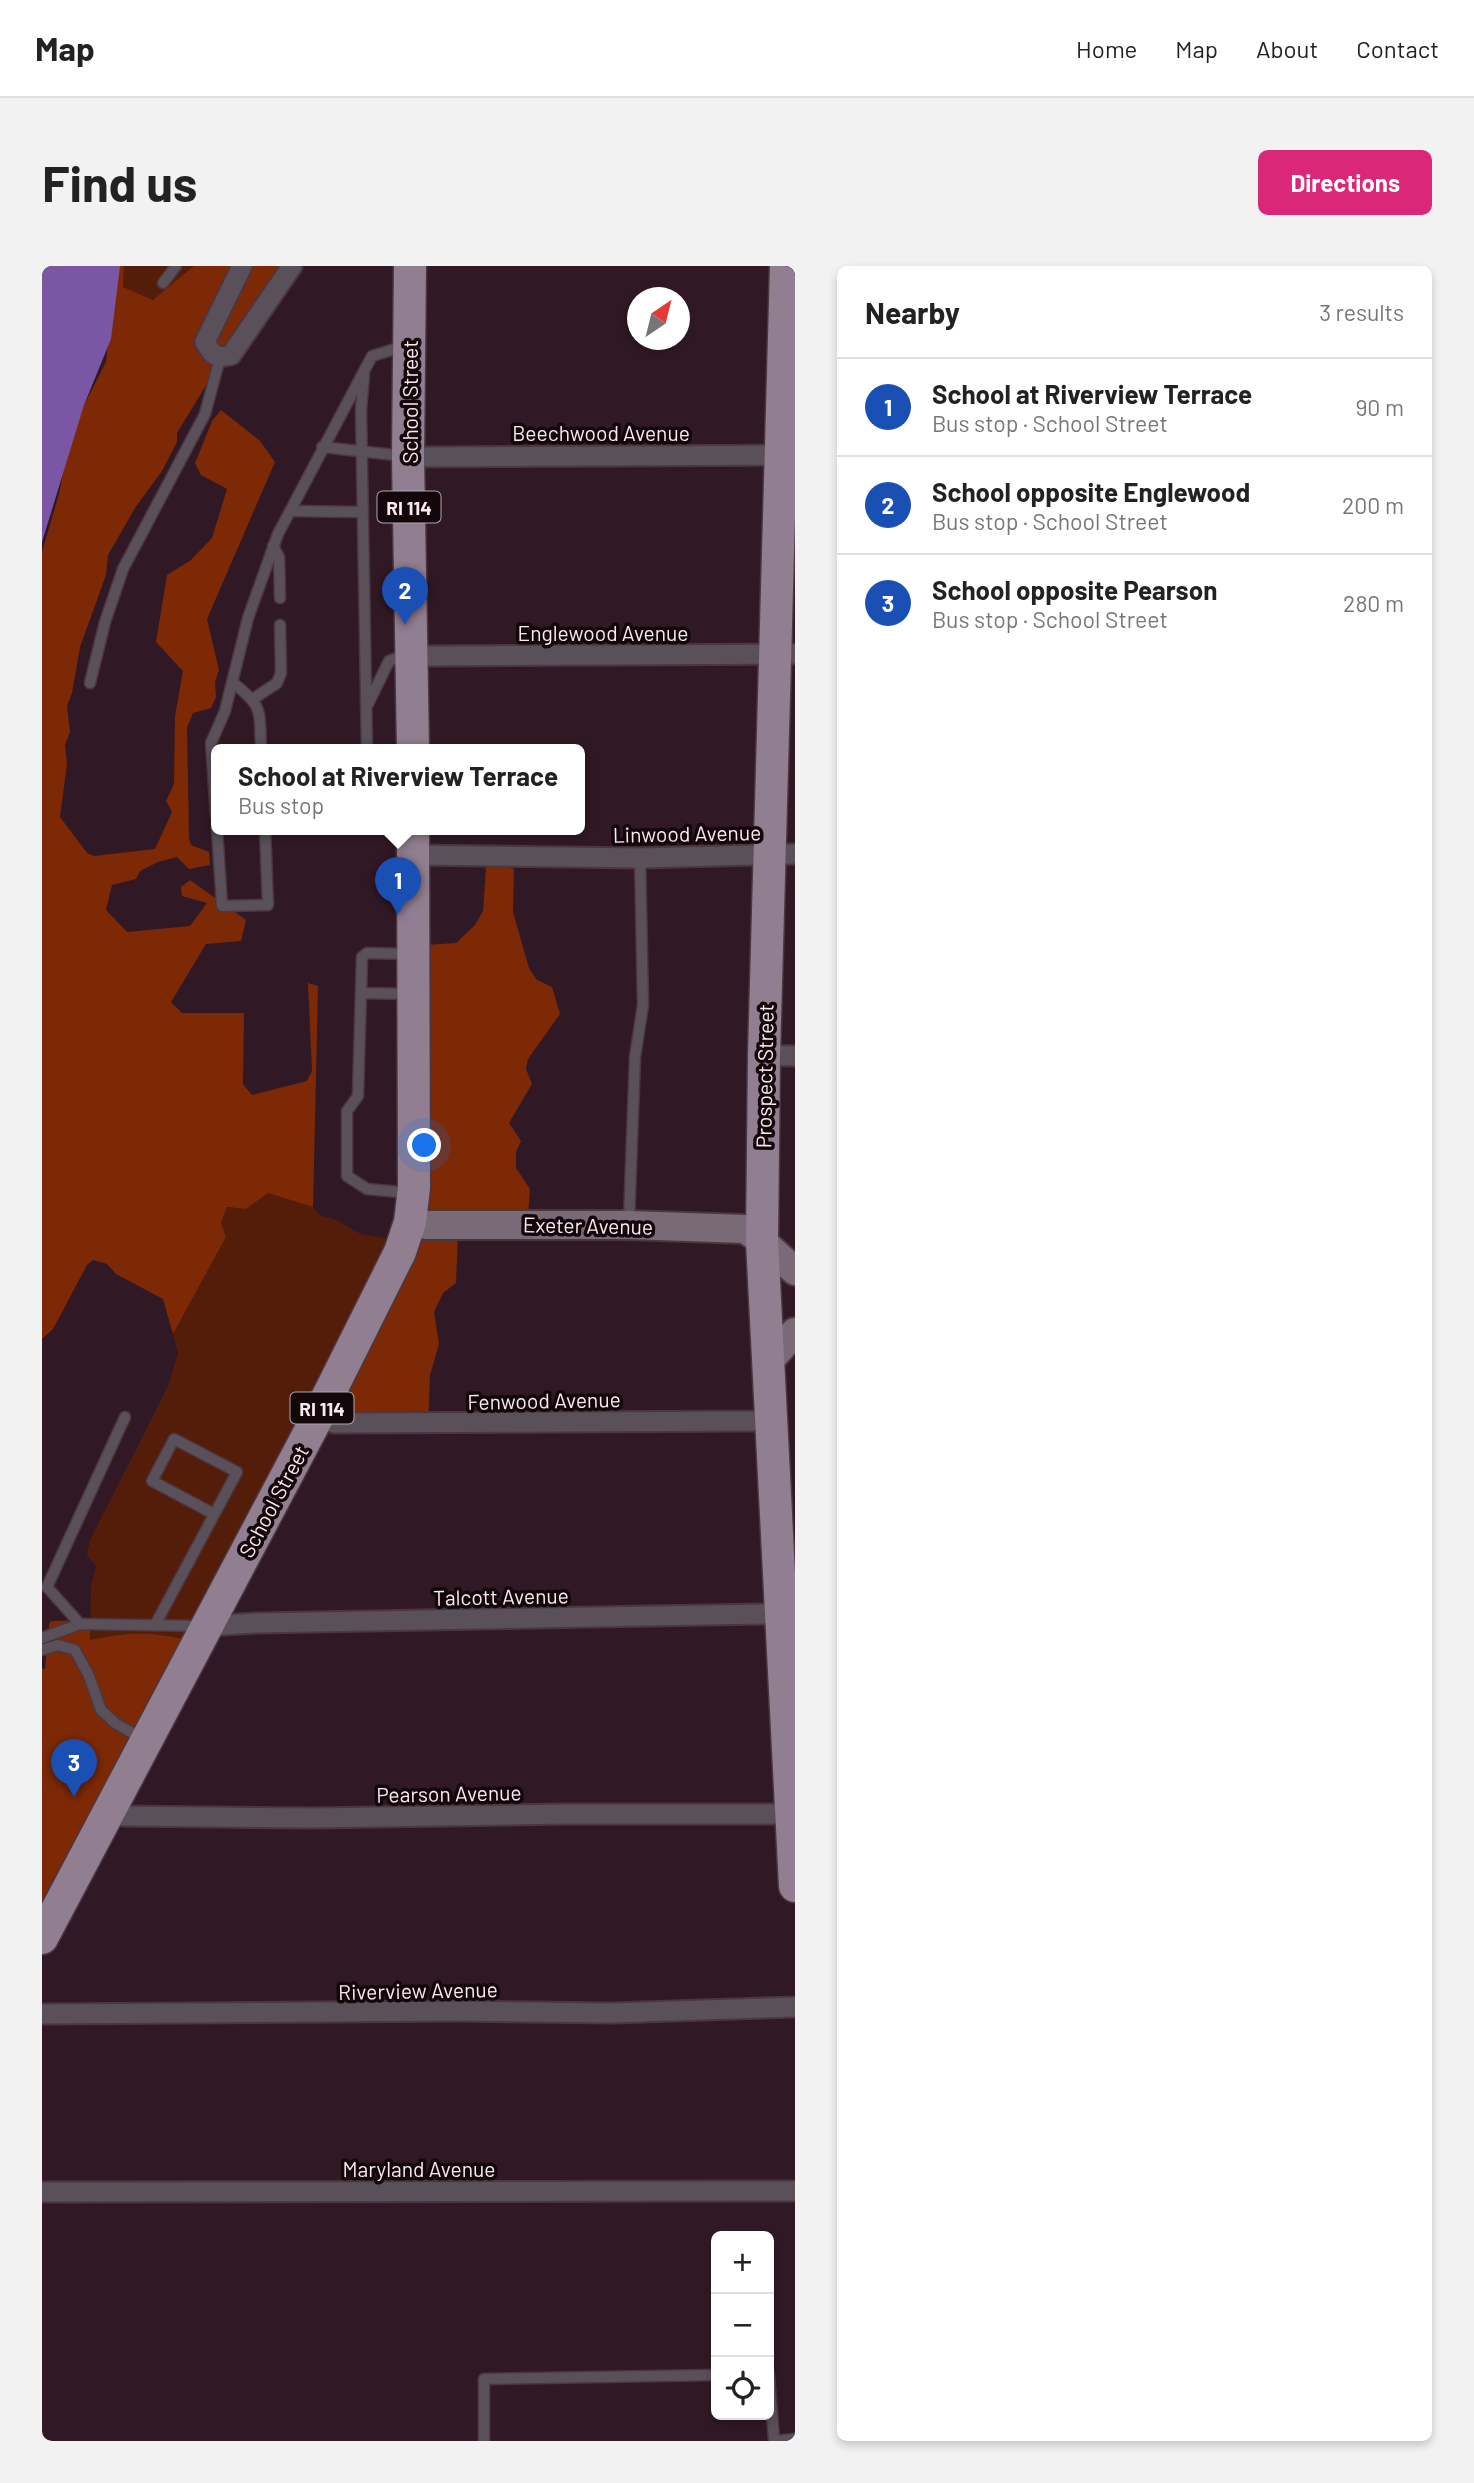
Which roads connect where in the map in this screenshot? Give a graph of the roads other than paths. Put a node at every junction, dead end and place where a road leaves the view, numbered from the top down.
1 (176, 266) edge
2 (242, 266) edge
3 (292, 266) edge
4 (410, 266) edge
5 (789, 283) edge
6 (163, 284) dead end
7 (789, 343) edge
8 (409, 345) junction
9 (226, 357) junction
10 (365, 369) junction
11 (323, 447) junction
12 (361, 452) junction
13 (788, 455) edge
14 (408, 457) junction
15 (290, 511) junction
16 (362, 512) junction
17 (273, 546) junction
18 (280, 598) dead end
19 (280, 625) dead end
20 (412, 652) junction
21 (786, 654) edge
22 (232, 681) junction
23 (90, 683) dead end
24 (253, 699) junction
25 (367, 707) junction
26 (211, 744) edge
27 (261, 744) edge
28 (367, 744) edge
29 (413, 744) edge
30 (217, 835) edge
31 (265, 835) edge
32 (413, 842) edge
33 (783, 854) edge
34 (640, 858) junction
35 (413, 954) junction
36 (361, 993) junction
37 (413, 994) junction
38 (764, 1055) junction
39 (795, 1056) edge
40 (412, 1208) junction
41 (629, 1225) junction
42 (762, 1241) junction
43 (795, 1271) edge
44 (795, 1332) edge
45 (768, 1363) junction
46 (125, 1417) dead end
47 (317, 1418) junction
48 (772, 1418) junction
49 (214, 1514) junction
50 (45, 1587) edge
51 (788, 1609) edge
52 (80, 1624) junction
53 (155, 1625) junction
54 (207, 1626) junction
55 (42, 1638) edge
56 (42, 1650) edge
57 (147, 1741) junction
58 (109, 1812) junction
59 (791, 1814) junction
60 (795, 1883) edge
61 (42, 1938) edge
62 (795, 2007) edge
63 (42, 2014) edge
64 (795, 2191) edge
65 (42, 2192) edge
66 (711, 2375) edge
67 (772, 2420) edge
68 (795, 2439) edge
69 (774, 2440) edge
70 (484, 2441) edge

1 - 6 lane
2 - 9 street
3 - 9 street
4 - 8 main road, School Street / RI 114
5 - 7 main road, Prospect Street
7 - 13 main road, Prospect Street
8 - 10 lane
8 - 14 main road, School Street / RI 114
9 - 23 lane
10 - 11 lane
10 - 12 lane
11 - 12 lane
11 - 15 lane
12 - 14 lane
12 - 16 lane
13 - 14 street, Beechwood Avenue
13 - 21 main road, Prospect Street
14 - 20 main road, School Street / RI 114
15 - 16 lane
15 - 17 lane
16 - 25 lane
17 - 18 lane
17 - 22 lane
19 - 24 lane
20 - 21 street, Englewood Avenue
20 - 25 lane
20 - 29 main road, School Street / RI 114
21 - 33 main road, Prospect Street
22 - 24 lane
22 - 26 lane
24 - 27 lane
25 - 28 lane
30 - 31 lane
32 - 34 street, Linwood Avenue
32 - 35 main road, School Street / RI 114
33 - 34 street, Linwood Avenue
33 - 38 main road, Prospect Street
34 - 41 lane
35 - 36 lane
35 - 37 main road, School Street / RI 114
36 - 37 lane
36 - 40 lane
37 - 40 main road, School Street / RI 114
38 - 39 street
38 - 42 main road, Prospect Street
40 - 41 street, Exeter Avenue
40 - 47 main road, School Street / RI 114
41 - 42 street, Exeter Avenue
42 - 43 street
42 - 45 main road, Prospect Street
44 - 45 street
45 - 48 main road, Prospect Street
46 - 50 lane
47 - 48 street, Fenwood Avenue
47 - 54 main road, School Street / RI 114
48 - 51 main road, Prospect Street
49 - 49 lane
49 - 53 lane
50 - 52 lane
51 - 54 street, Talcott Avenue
51 - 59 main road, Prospect Street
52 - 53 lane
52 - 55 lane
53 - 54 lane
54 - 57 main road, School Street / RI 114
56 - 57 lane
57 - 58 main road, School Street / RI 114
58 - 59 street, Pearson Avenue
58 - 61 main road, School Street / RI 114
59 - 60 main road, Prospect Street
62 - 63 street, Riverview Avenue
64 - 65 street, Maryland Avenue
66 - 70 lane
67 - 69 lane
68 - 69 lane

